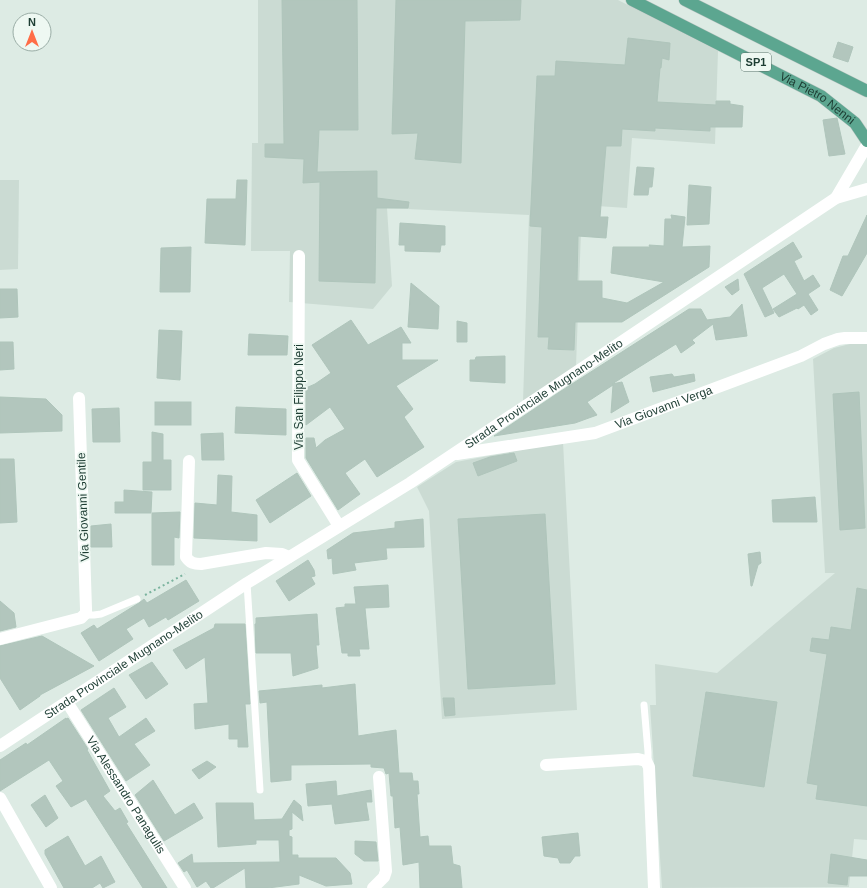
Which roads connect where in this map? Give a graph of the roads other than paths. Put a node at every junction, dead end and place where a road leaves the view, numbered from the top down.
1 (632, 0) edge
2 (685, 0) edge
3 (867, 91) edge
4 (867, 141) edge
5 (867, 145) edge
6 (867, 189) edge
7 (836, 198) junction
8 (299, 256) dead end
9 (867, 338) edge
10 (79, 398) dead end
11 (453, 454) junction
12 (189, 462) dead end
13 (339, 526) junction
14 (289, 557) junction
15 (247, 583) junction
16 (137, 599) road end
17 (84, 614) junction
18 (0, 639) edge
19 (67, 702) junction
20 (644, 705) dead end
21 (0, 746) edge
22 (648, 764) junction
23 (546, 765) dead end
24 (379, 777) dead end
25 (260, 790) dead end
26 (0, 798) edge
27 (51, 888) edge
28 (185, 888) edge
29 (373, 888) edge
30 (654, 888) edge

1 - 4 main road, Via Pietro Nenni / SP1
2 - 3 main road, SP1
5 - 7 street, Strada Provinciale Mugnano-Melito
6 - 7 street, Strada Provinciale Mugnano-Melito
7 - 11 street, Strada Provinciale Mugnano-Melito
8 - 13 street, Via San Filippo Neri
9 - 11 street, Via Giovanni Verga
10 - 17 street, Via Giovanni Gentile
11 - 13 street, Strada Provinciale Mugnano-Melito
12 - 14 street
13 - 14 street, Strada Provinciale Mugnano-Melito
14 - 15 street, Strada Provinciale Mugnano-Melito
15 - 19 street, Strada Provinciale Mugnano-Melito
15 - 25 lane
16 - 17 lane
17 - 18 street
19 - 21 street, Strada Provinciale Mugnano-Melito
19 - 28 street, Via Alessandro Panagulis
20 - 22 lane
22 - 23 street
22 - 30 street
24 - 29 street
26 - 27 street

